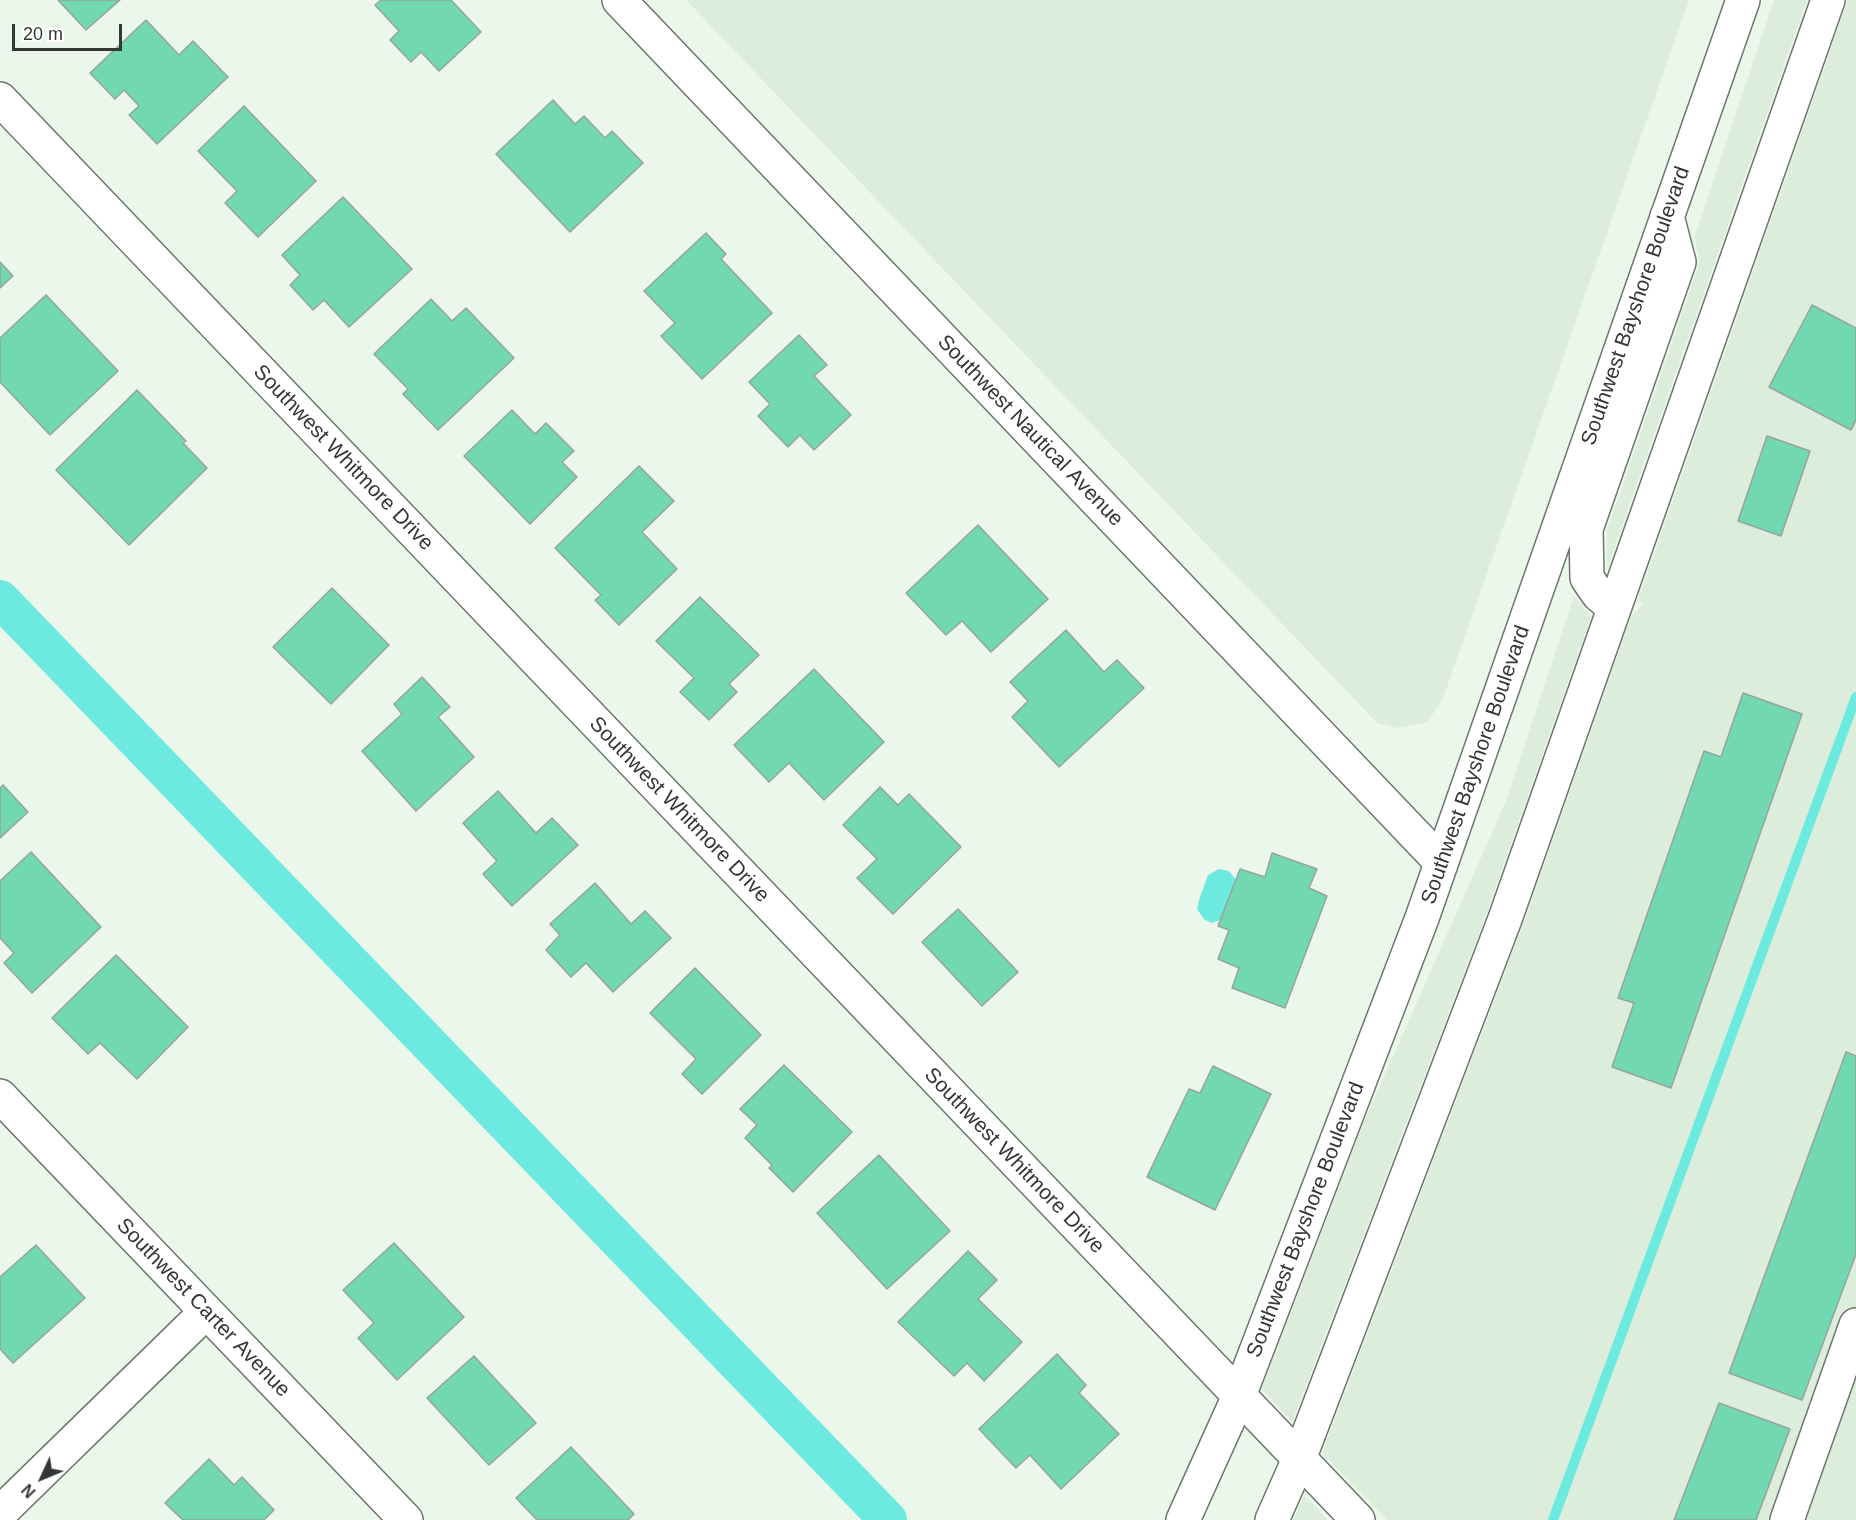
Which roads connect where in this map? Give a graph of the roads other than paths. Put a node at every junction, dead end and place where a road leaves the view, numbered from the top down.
1 (619, 0) edge
2 (1743, 0) edge
3 (1828, 0) edge
4 (0, 99) edge
5 (1667, 216) junction
6 (1614, 608) junction
7 (1441, 862) junction
8 (0, 1096) edge
9 (206, 1312) junction
10 (1856, 1325) edge
11 (1239, 1396) junction
12 (1299, 1459) junction
13 (0, 1513) edge
14 (406, 1520) edge
15 (1183, 1520) edge
16 (1272, 1520) edge
17 (1358, 1520) edge
18 (1787, 1520) edge

1 - 7 street, Southwest Nautical Avenue
2 - 5 street, Southwest Bayshore Boulevard
3 - 6 street
4 - 11 street, Southwest Whitmore Drive
5 - 6 street
5 - 7 street, Southwest Bayshore Boulevard
6 - 12 street
7 - 11 street, Southwest Bayshore Boulevard
8 - 9 street, Southwest Carter Avenue
9 - 13 street
9 - 14 street, Southwest Carter Avenue
10 - 18 street
11 - 12 street, Southwest Whitmore Drive
11 - 15 street, Southwest Bayshore Boulevard
12 - 16 street
12 - 17 street, Southwest Whitmore Drive

